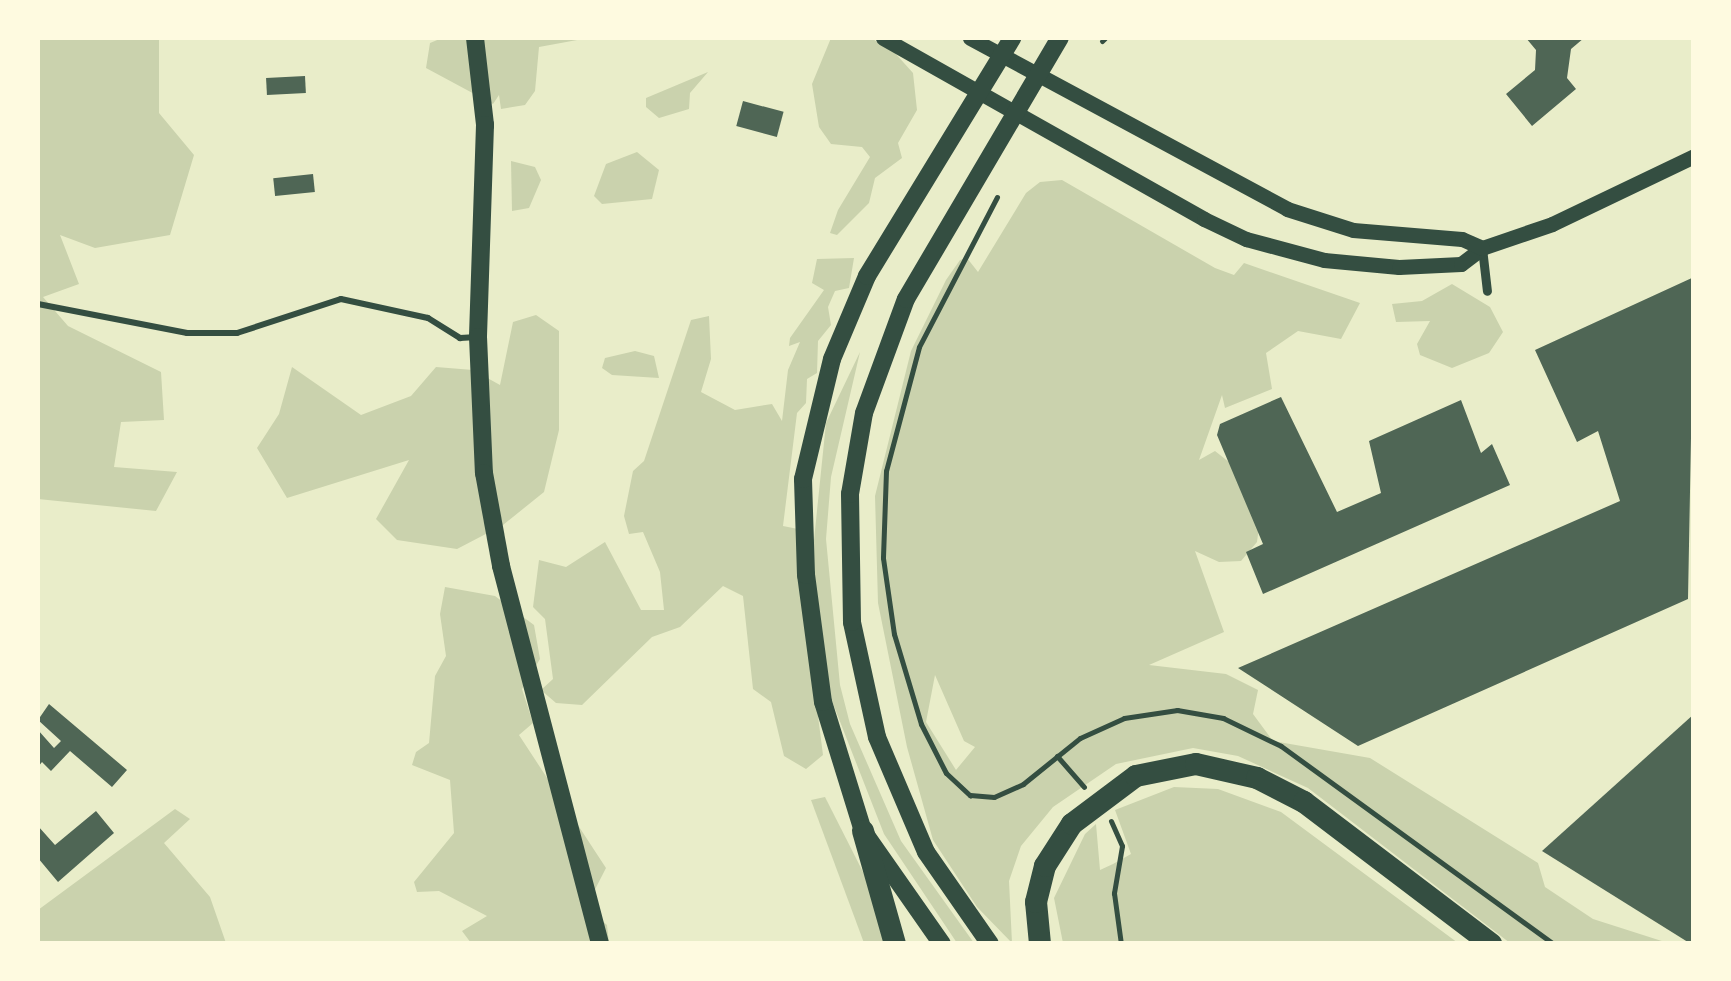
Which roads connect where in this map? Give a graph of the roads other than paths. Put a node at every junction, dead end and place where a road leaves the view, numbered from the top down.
1 (474, 38) edge
2 (883, 38) edge
3 (970, 38) edge
4 (1012, 38) edge
5 (1060, 38) edge
6 (1001, 56) junction
7 (1035, 76) junction
8 (977, 92) junction
9 (1013, 113) junction
10 (1694, 156) edge
11 (1482, 248) junction
12 (1488, 292) dead end
13 (38, 304) edge
14 (478, 336) junction
15 (862, 831) junction
16 (600, 944) edge
17 (895, 944) edge
18 (942, 944) edge
19 (990, 944) edge
20 (1040, 944) edge
21 (1491, 944) edge

1 - 14 main road
2 - 8 street
3 - 6 street
4 - 6 main road
5 - 7 main road
6 - 7 street
6 - 8 main road
7 - 9 main road
7 - 11 street
8 - 9 street
8 - 15 main road
9 - 11 street
9 - 19 main road
10 - 11 street
11 - 12 street
13 - 14 lane
14 - 16 main road
15 - 17 highway
15 - 18 main road
20 - 21 highway

